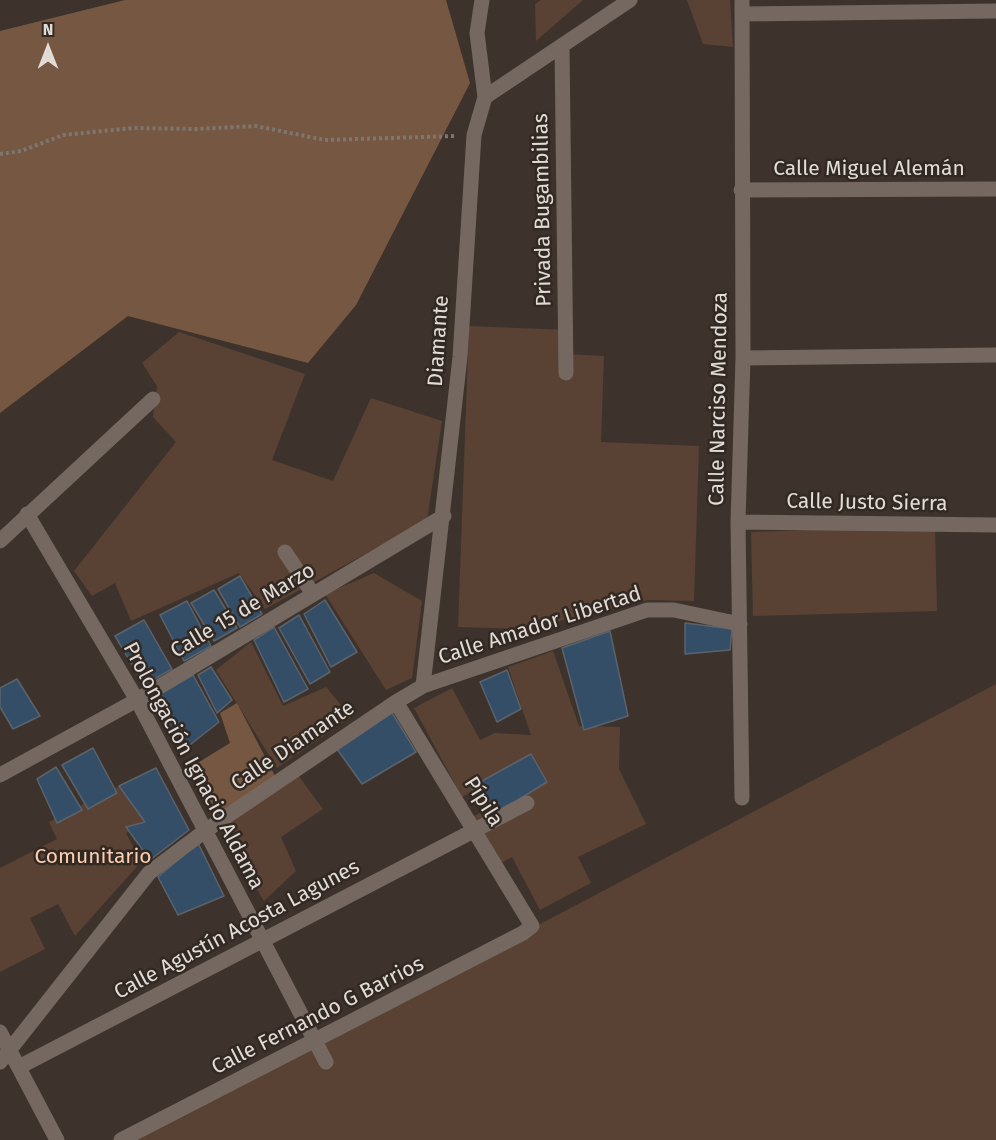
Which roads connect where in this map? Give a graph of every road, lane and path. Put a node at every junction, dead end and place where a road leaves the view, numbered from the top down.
1 (482, 0) edge
2 (630, 0) edge
3 (742, 7) edge
4 (996, 11) edge
5 (561, 47) junction
6 (485, 97) junction
7 (474, 135) junction
8 (0, 154) edge
9 (996, 189) edge
10 (741, 190) junction
11 (996, 355) edge
12 (743, 358) junction
13 (566, 373) dead end
14 (153, 399) dead end
15 (27, 513) junction
16 (444, 516) junction
17 (738, 522) junction
18 (996, 525) edge
19 (0, 541) edge
20 (285, 552) dead end
21 (313, 594) junction
22 (740, 624) junction
23 (423, 686) junction
24 (137, 700) junction
25 (396, 702) junction
26 (0, 775) edge
27 (742, 798) dead end
28 (527, 803) dead end
29 (475, 830) junction
30 (205, 831) junction
31 (532, 926) joint
32 (263, 939) junction
33 (0, 1032) edge
34 (316, 1041) junction
35 (5, 1056) edge
36 (326, 1062) dead end
37 (19, 1067) junction
38 (57, 1140) edge
39 (121, 1140) edge

1 - 6 street, Diamante
2 - 5 street
3 - 4 street
3 - 10 street, Calle Narciso Mendoza
5 - 6 street
5 - 13 street, Privada Bugambilias
6 - 7 street, Diamante
7 - 8 path
7 - 16 street, Diamante
9 - 10 street, Calle Miguel Alemán
10 - 12 street, Calle Narciso Mendoza
11 - 12 street
12 - 17 street, Calle Narciso Mendoza
14 - 15 street
15 - 19 street
15 - 24 street, Prolongación Ignacio Aldama
16 - 21 street, Calle 15 de Marzo
16 - 23 street, Diamante
17 - 18 street, Calle Justo Sierra
17 - 22 street, Calle Narciso Mendoza
20 - 21 street
21 - 24 street, Calle 15 de Marzo
22 - 23 street, Calle Amador Libertad
22 - 27 street, Calle Narciso Mendoza
23 - 25 street, Calle Diamante
24 - 26 street, Calle 15 de Marzo
24 - 30 street, Prolongación Ignacio Aldama
25 - 29 street, Pípila
25 - 30 street, Calle Diamante
28 - 29 street, Calle Agustín Acosta Lagunes
29 - 31 street, Pípila
29 - 32 street, Calle Agustín Acosta Lagunes
30 - 32 street, Prolongación Ignacio Aldama
30 - 35 street, Calle Diamante
31 - 34 street, Calle Fernando G Barrios
32 - 34 street, Prolongación Ignacio Aldama
32 - 37 street, Calle Agustín Acosta Lagunes
33 - 35 street
34 - 36 street, Prolongación Ignacio Aldama
34 - 39 street, Calle Fernando G Barrios
35 - 37 street
37 - 38 street

